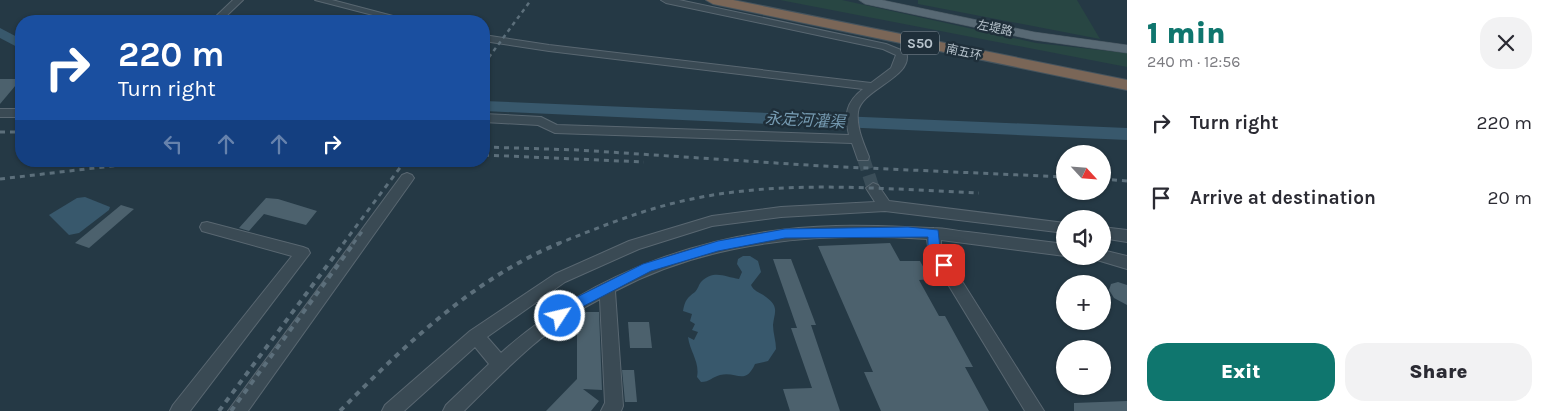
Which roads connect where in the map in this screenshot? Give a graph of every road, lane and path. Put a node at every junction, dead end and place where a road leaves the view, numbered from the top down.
1 (238, 0) edge
2 (320, 0) edge
3 (666, 0) edge
4 (714, 0) edge
5 (764, 0) edge
6 (865, 0) edge
7 (222, 15) edge
8 (382, 15) edge
9 (490, 39) edge
10 (1127, 49) edge
11 (1127, 72) edge
12 (1127, 85) edge
13 (872, 87) junction
14 (0, 113) edge
15 (15, 113) edge
16 (490, 118) edge
17 (856, 139) junction
18 (863, 158) tunnel mouth
19 (407, 178) dead end
20 (873, 188) tunnel mouth
21 (885, 206) junction
22 (963, 216) junction
23 (207, 227) dead end
24 (1056, 227) edge
25 (934, 233) junction
26 (1111, 233) edge
27 (969, 236) junction
28 (1127, 236) edge
29 (1056, 249) edge
30 (1111, 257) edge
31 (1127, 263) edge
32 (607, 288) junction
33 (476, 336) junction
34 (499, 364) junction
35 (179, 411) edge
36 (237, 411) edge
37 (391, 411) edge
38 (452, 411) edge
39 (610, 411) edge
40 (1035, 411) edge

1 - 7 street
2 - 8 street
3 - 13 street
4 - 12 highway, 南五环 / S50
5 - 11 highway, 南五环 / S50
6 - 10 main road, 左堤路
9 - 13 street
13 - 17 street
14 - 15 street
16 - 17 street
17 - 18 street
19 - 36 street
20 - 21 street
21 - 22 street
21 - 33 street
22 - 24 street
22 - 27 street
23 - 35 street
25 - 27 street
25 - 32 street
25 - 40 street
26 - 28 street
27 - 29 street
30 - 31 street
32 - 34 street
32 - 39 street
33 - 34 street
33 - 37 street
34 - 38 street

